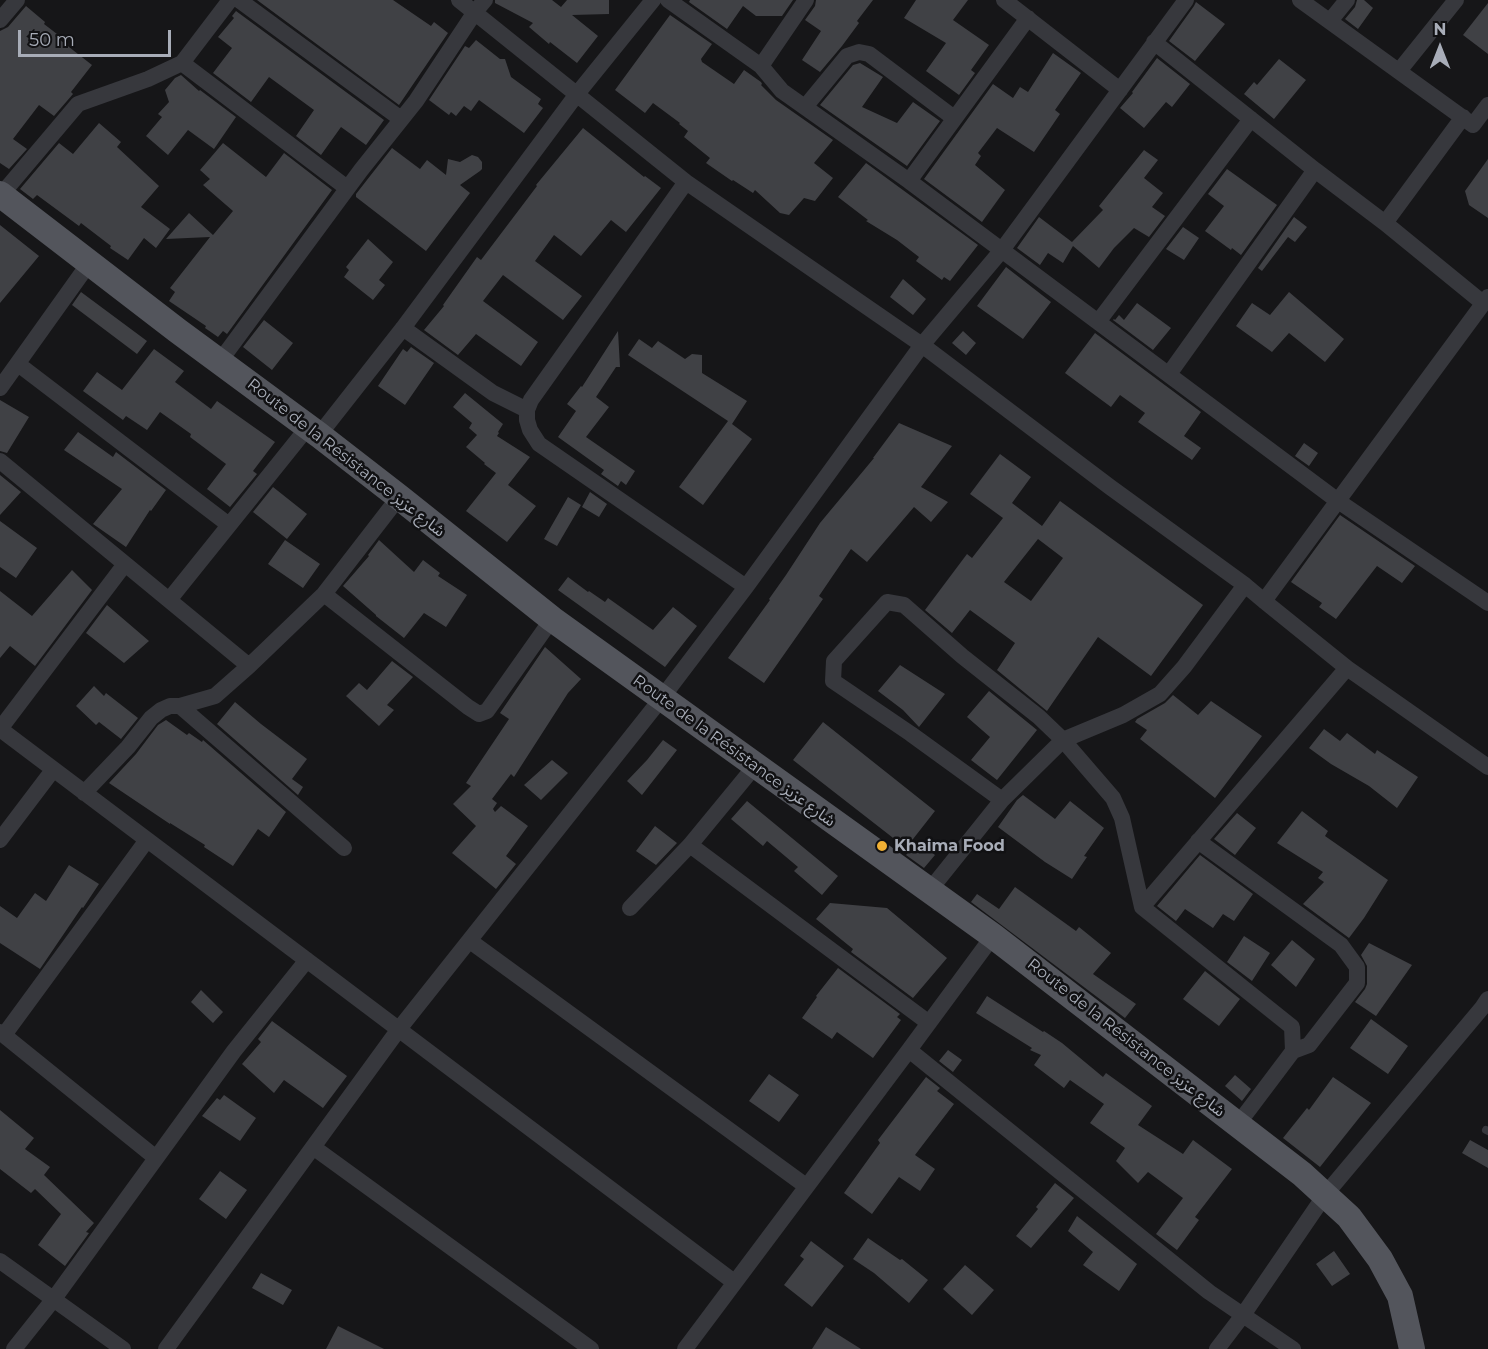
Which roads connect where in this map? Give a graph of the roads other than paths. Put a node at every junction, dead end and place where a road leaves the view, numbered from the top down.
1 (17, 0) edge
2 (230, 0) edge
3 (239, 0) edge
4 (459, 0) edge
5 (653, 0) edge
6 (668, 0) edge
7 (806, 0) edge
8 (1004, 0) edge
9 (1186, 0) edge
10 (1300, 0) edge
11 (1347, 0) edge
12 (1456, 0) edge
13 (480, 6) edge
14 (1028, 18) junction
15 (0, 20) edge
16 (1330, 21) junction
17 (1154, 42) junction
18 (182, 63) junction
19 (761, 66) junction
20 (1399, 71) junction
21 (1120, 90) junction
22 (577, 94) junction
23 (1488, 105) edge
24 (805, 108) junction
25 (1463, 117) junction
26 (954, 118) junction
27 (401, 119) junction
28 (1251, 119) junction
29 (1315, 170) junction
30 (909, 181) junction
31 (686, 182) junction
32 (347, 188) junction
33 (0, 195) edge
34 (1385, 223) junction
35 (1002, 250) junction
36 (90, 262) junction
37 (1486, 300) edge
38 (1098, 322) junction
39 (403, 328) junction
40 (922, 345) junction
41 (220, 361) junction
42 (18, 364) junction
43 (1169, 374) junction
44 (0, 388) edge
45 (527, 410) junction
46 (314, 431) junction
47 (0, 462) edge
48 (399, 497) junction
49 (1338, 501) junction
50 (229, 525) junction
51 (125, 564) junction
52 (1245, 585) junction
53 (746, 587) junction
54 (324, 594) junction
55 (169, 600) junction
56 (1264, 602) junction
57 (1488, 603) edge
58 (552, 619) junction
59 (249, 666) junction
60 (1347, 668) junction
61 (661, 699) junction
62 (180, 705) junction
63 (0, 729) edge
64 (1063, 740) junction
65 (755, 766) junction
66 (1488, 767) edge
67 (53, 770) junction
68 (84, 793) junction
69 (1002, 800) junction
70 (0, 840) edge
71 (147, 840) junction
72 (1198, 841) junction
73 (690, 845) junction
74 (344, 848) dead end
75 (929, 891) junction
76 (1142, 907) junction
77 (630, 908) dead end
78 (993, 936) junction
79 (470, 940) junction
80 (307, 960) junction
81 (1488, 999) edge
82 (929, 1023) junction
83 (399, 1029) junction
84 (2, 1033) edge
85 (909, 1050) junction
86 (1293, 1051) junction
87 (1238, 1124) junction
88 (313, 1147) junction
89 (156, 1158) junction
90 (806, 1186) junction
91 (1325, 1195) junction
92 (0, 1261) edge
93 (734, 1282) junction
94 (53, 1300) junction
95 (1243, 1315) junction
96 (1415, 1348) edge
97 (14, 1349) edge
98 (123, 1349) edge
99 (166, 1349) edge
100 (591, 1349) edge
101 (684, 1349) edge
102 (1217, 1349) edge
103 (1293, 1349) edge

1 - 15 street
2 - 18 street
3 - 27 street
4 - 13 street
5 - 22 street
6 - 19 street
7 - 19 street
8 - 14 street
9 - 17 street
10 - 16 street
11 - 16 street
12 - 20 street
13 - 22 street
13 - 27 street
14 - 21 street
14 - 26 street
16 - 20 street
17 - 21 street
17 - 28 street
18 - 32 street
18 - 33 street
19 - 24 street
20 - 25 street
21 - 35 street
22 - 31 street
22 - 39 street
23 - 25 street
24 - 26 street
24 - 30 street
25 - 34 street
26 - 30 street
27 - 32 street
28 - 29 street
28 - 38 street
29 - 34 street
29 - 43 street
30 - 35 street
31 - 40 street
31 - 45 street
32 - 41 street
33 - 36 main road, Route de la Résistance شارع عزيز
34 - 37 street
35 - 38 street
35 - 40 street
36 - 41 main road, Route de la Résistance شارع عزيز
36 - 42 street
37 - 49 street
38 - 43 street
39 - 45 street
39 - 46 street
40 - 52 street
40 - 53 street
41 - 46 main road, Route de la Résistance شارع عزيز
42 - 44 street
42 - 50 street
43 - 49 street
45 - 53 street
46 - 48 main road, Route de la Résistance شارع عزيز
46 - 50 street
47 - 51 street
48 - 54 street
48 - 58 main road, Route de la Résistance شارع عزيز
49 - 56 street
49 - 57 street
50 - 55 street
51 - 55 street
51 - 63 street
52 - 56 street
52 - 64 street
53 - 61 street
54 - 58 street
54 - 59 street
55 - 59 street
56 - 60 street
58 - 61 main road, Route de la Résistance شارع عزيز
59 - 62 street
60 - 66 street
60 - 72 street
61 - 65 main road, Route de la Résistance شارع عزيز
61 - 79 street
62 - 68 street
62 - 74 street
63 - 67 street
64 - 69 street
64 - 69 street
64 - 76 street
65 - 73 street
65 - 75 main road, Route de la Résistance شارع عزيز
67 - 68 street
67 - 70 street
68 - 71 street
69 - 75 street
71 - 80 street
71 - 84 street
72 - 76 street
72 - 86 street
73 - 77 street
73 - 82 street
75 - 78 main road, Route de la Résistance شارع عزيز
76 - 86 street
78 - 82 street
78 - 87 main road, Route de la Résistance شارع عزيز
79 - 83 street
79 - 90 street
80 - 83 street
80 - 89 street
81 - 91 street
82 - 85 street
83 - 88 street
83 - 93 street
84 - 89 street
85 - 90 street
85 - 95 street
86 - 87 street
87 - 91 main road, Route de la Résistance شارع عزيز
88 - 99 street
88 - 100 street
89 - 94 street
90 - 93 street
91 - 95 street
91 - 96 main road, Route de la Résistance شارع عزيز
92 - 94 street
93 - 101 street
94 - 97 street
94 - 98 street
95 - 102 street
95 - 103 street

